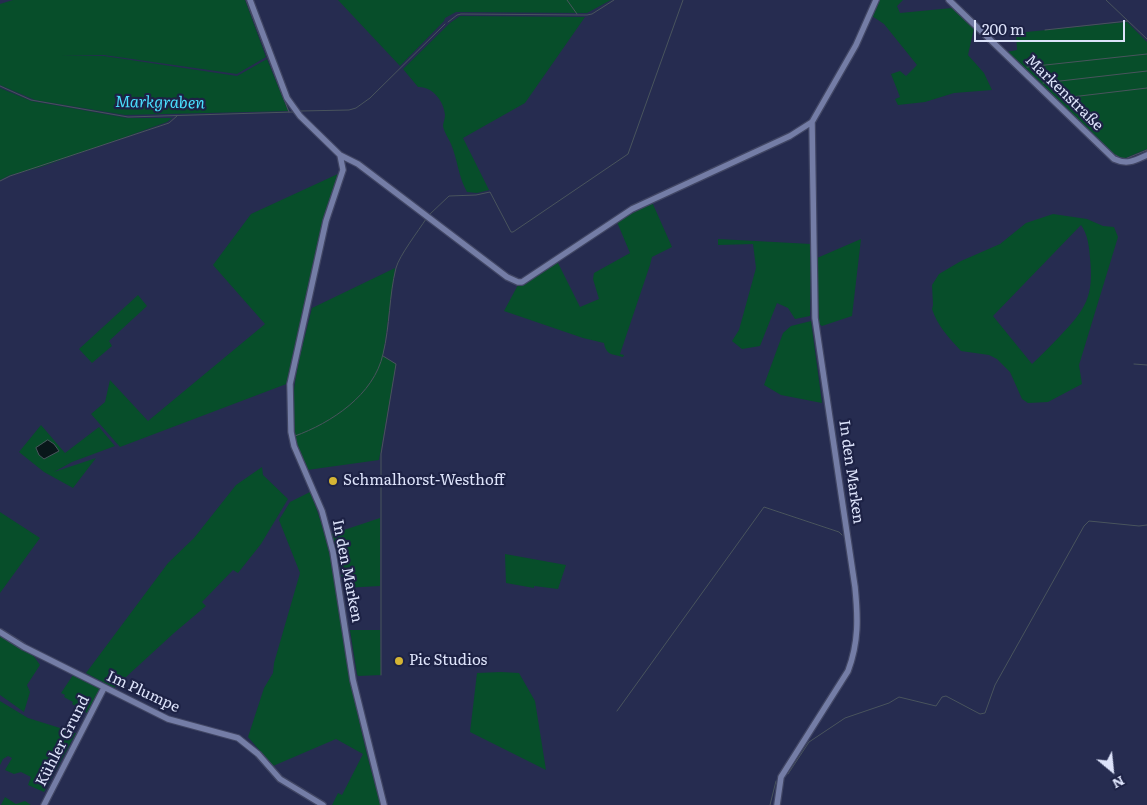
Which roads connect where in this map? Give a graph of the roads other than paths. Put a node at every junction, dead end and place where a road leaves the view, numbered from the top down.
1 (250, 0) edge
2 (876, 0) edge
3 (949, 0) edge
4 (812, 122) junction
5 (340, 155) junction
6 (1147, 155) edge
7 (358, 164) junction
8 (343, 170) junction
9 (0, 632) edge
10 (104, 688) junction
11 (44, 805) edge
12 (323, 805) edge
13 (384, 805) edge
14 (777, 805) edge

1 - 5 street
2 - 4 street
3 - 6 street, Markenstraße
4 - 7 street
4 - 14 street, In den Marken
5 - 7 street
5 - 8 street, In den Marken
7 - 8 street
8 - 13 street, In den Marken
9 - 10 street, Im Plumpe
10 - 11 street, Kühler Grund
10 - 12 street, Im Plumpe

